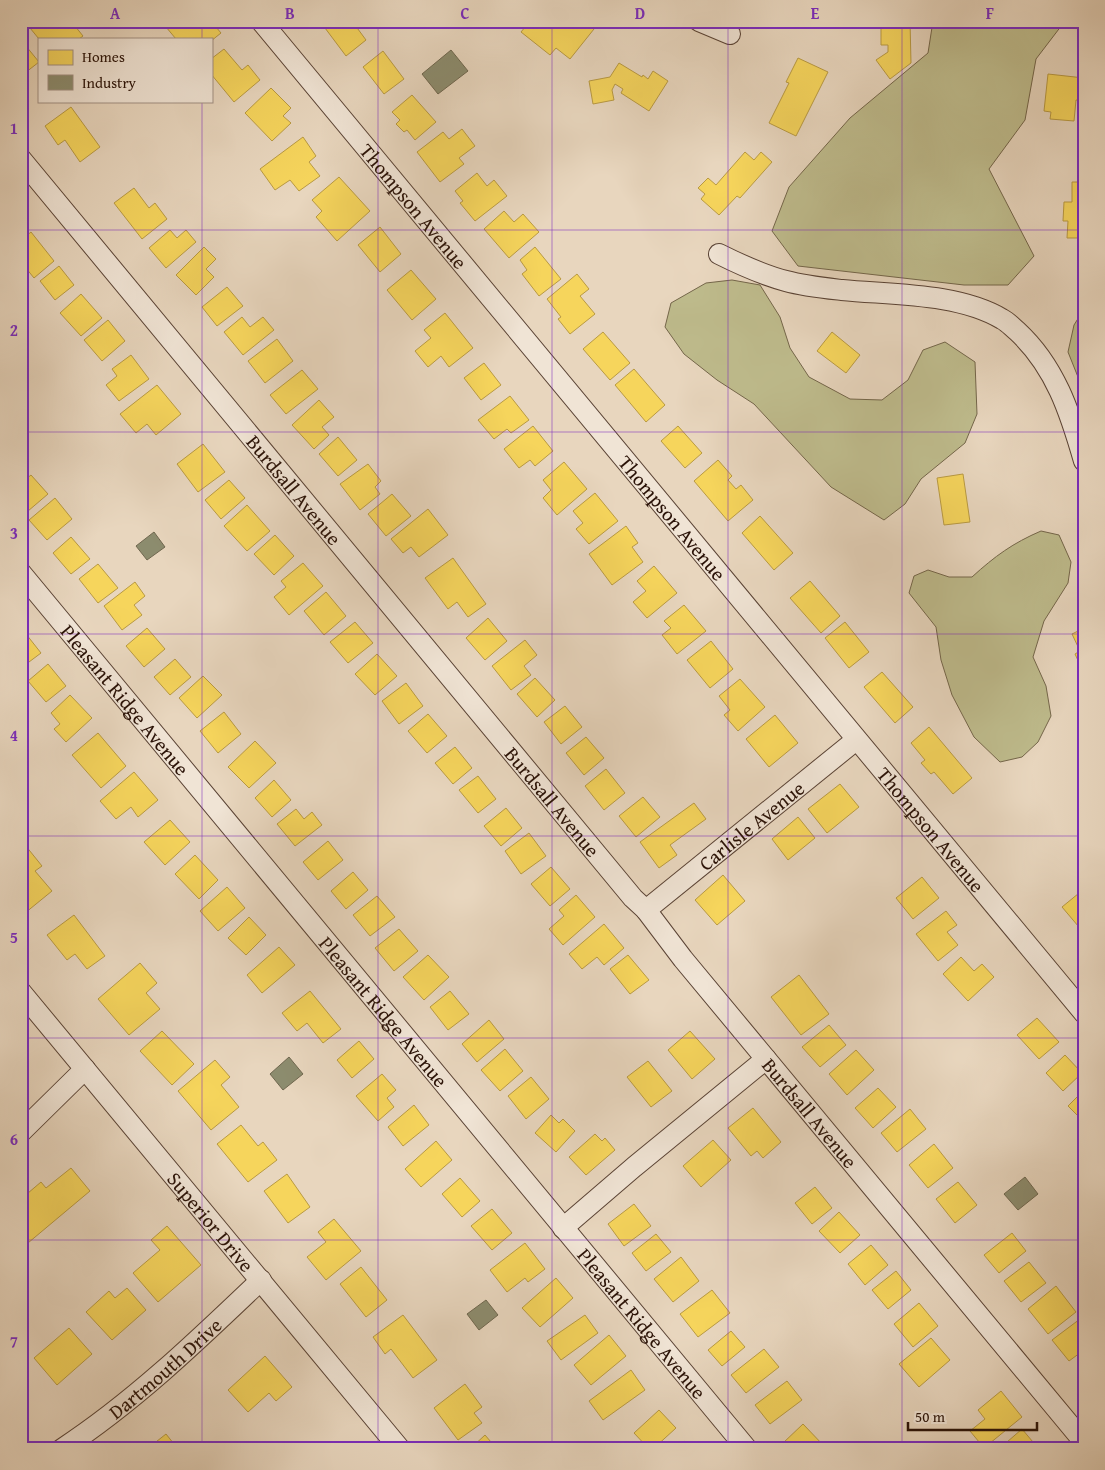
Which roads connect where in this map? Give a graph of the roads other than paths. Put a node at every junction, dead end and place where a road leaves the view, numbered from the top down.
1 (261, 21) edge
2 (699, 21) edge
3 (730, 34) dead end
4 (21, 159) edge
5 (719, 254) dead end
6 (1084, 461) edge
7 (21, 573) edge
8 (856, 740) junction
9 (646, 910) junction
10 (21, 992) edge
11 (1084, 1013) edge
12 (766, 1058) junction
13 (85, 1069) junction
14 (21, 1132) edge
15 (563, 1228) junction
16 (261, 1280) junction
17 (1084, 1442) edge
18 (62, 1449) edge
19 (400, 1449) edge
20 (747, 1449) edge

1 - 8 street, Thompson Avenue
2 - 3 street
4 - 9 street, Burdsall Avenue
5 - 6 street
7 - 15 street, Pleasant Ridge Avenue
8 - 9 street, Carlisle Avenue
8 - 11 street, Thompson Avenue
9 - 12 street, Burdsall Avenue
10 - 13 street, Superior Drive
12 - 15 street
12 - 17 street, Burdsall Avenue
13 - 14 street
13 - 16 street, Superior Drive
15 - 20 street, Pleasant Ridge Avenue
16 - 18 street, Dartmouth Drive
16 - 19 street, Superior Drive

